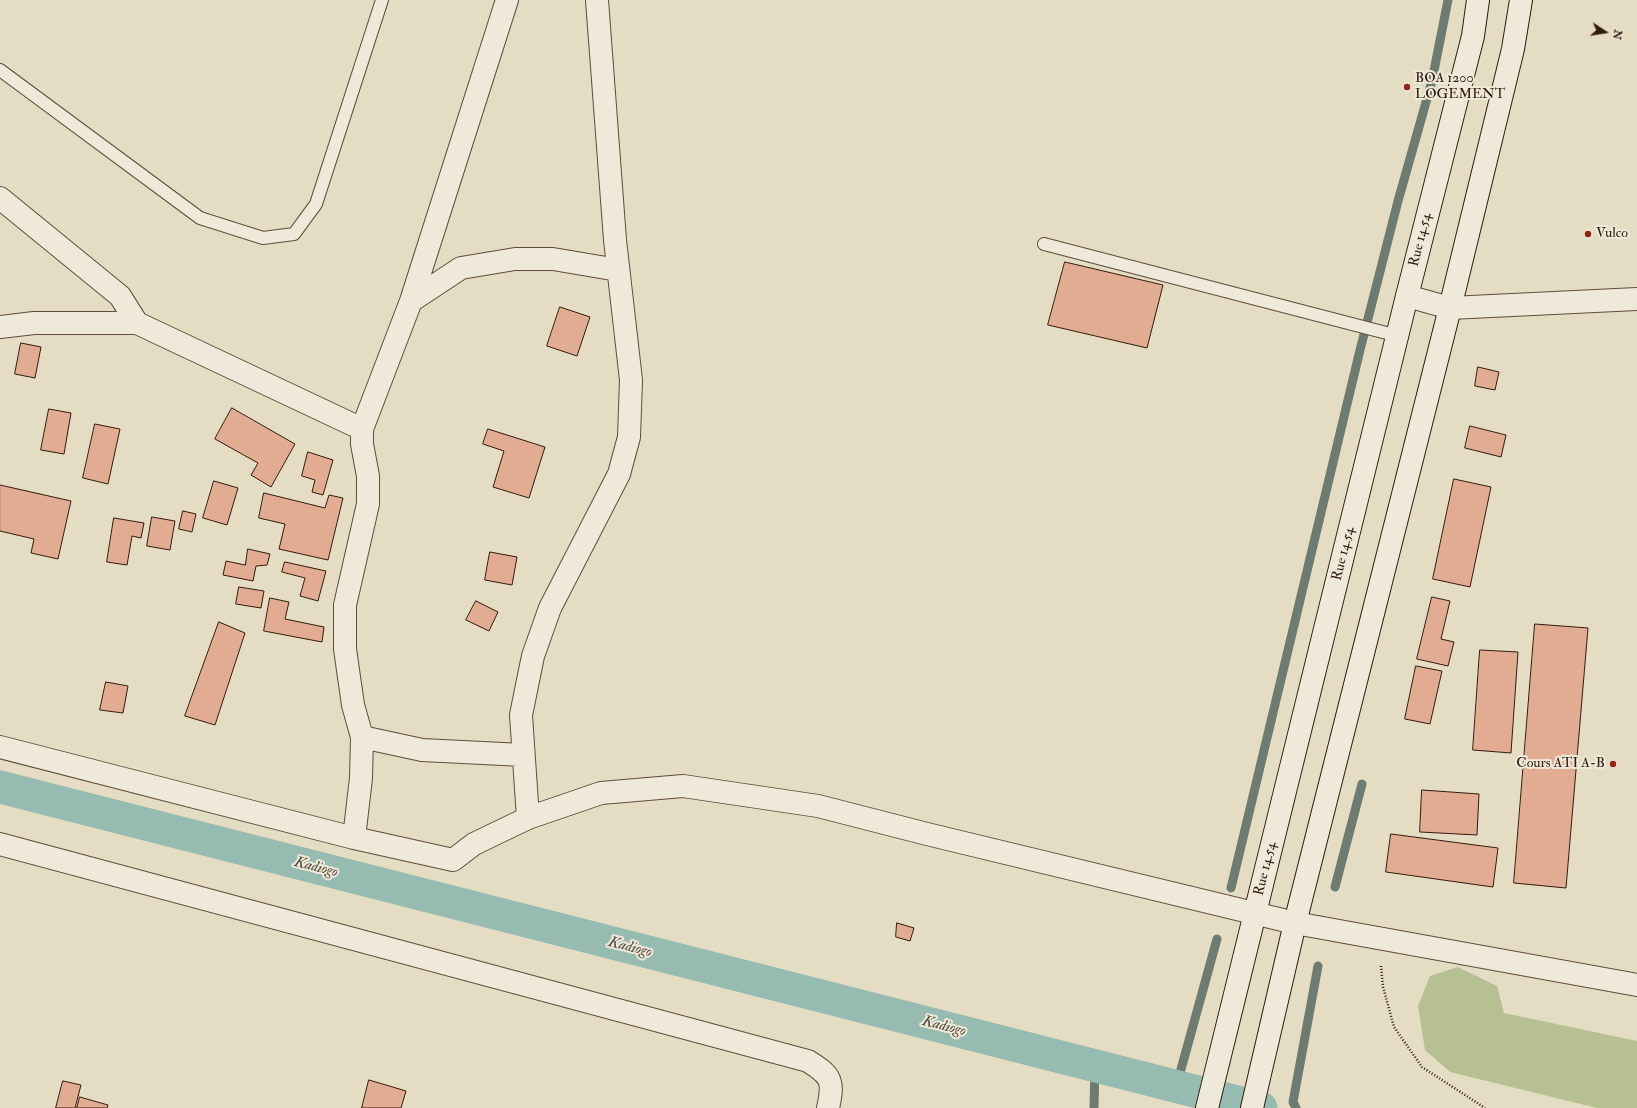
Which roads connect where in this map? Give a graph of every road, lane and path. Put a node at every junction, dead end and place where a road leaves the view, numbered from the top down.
1 (382, 0) edge
2 (507, 0) edge
3 (598, 0) edge
4 (1478, 0) edge
5 (1520, 0) edge
6 (0, 70) edge
7 (0, 198) edge
8 (1044, 244) dead end
9 (618, 270) junction
10 (1407, 296) junction
11 (1637, 299) edge
12 (411, 301) junction
13 (1450, 308) junction
14 (137, 323) junction
15 (0, 326) edge
16 (1398, 336) junction
17 (362, 429) junction
18 (362, 737) junction
19 (0, 747) edge
20 (523, 756) junction
21 (528, 818) junction
22 (354, 838) junction
23 (0, 844) edge
24 (1255, 912) junction
25 (1295, 923) junction
26 (1378, 938) junction
27 (1637, 985) edge
28 (828, 1108) edge
29 (1207, 1108) edge
30 (1252, 1108) edge
31 (1486, 1108) edge

1 - 6 lane
2 - 12 street
3 - 9 street
4 - 10 street, Rue 14.54
5 - 13 street
7 - 14 street
8 - 16 lane
9 - 12 street
9 - 20 street
10 - 13 street
10 - 16 street, Rue 14.54
11 - 13 street
12 - 17 street
13 - 25 street
14 - 15 street
14 - 17 street
16 - 24 street, Rue 14.54
17 - 18 street
18 - 20 street
18 - 22 street
19 - 22 street
20 - 21 street
21 - 22 street
21 - 24 street
23 - 28 street
24 - 25 street
24 - 29 street, Rue 14.54
25 - 26 street
25 - 30 street
26 - 27 street
26 - 31 path

